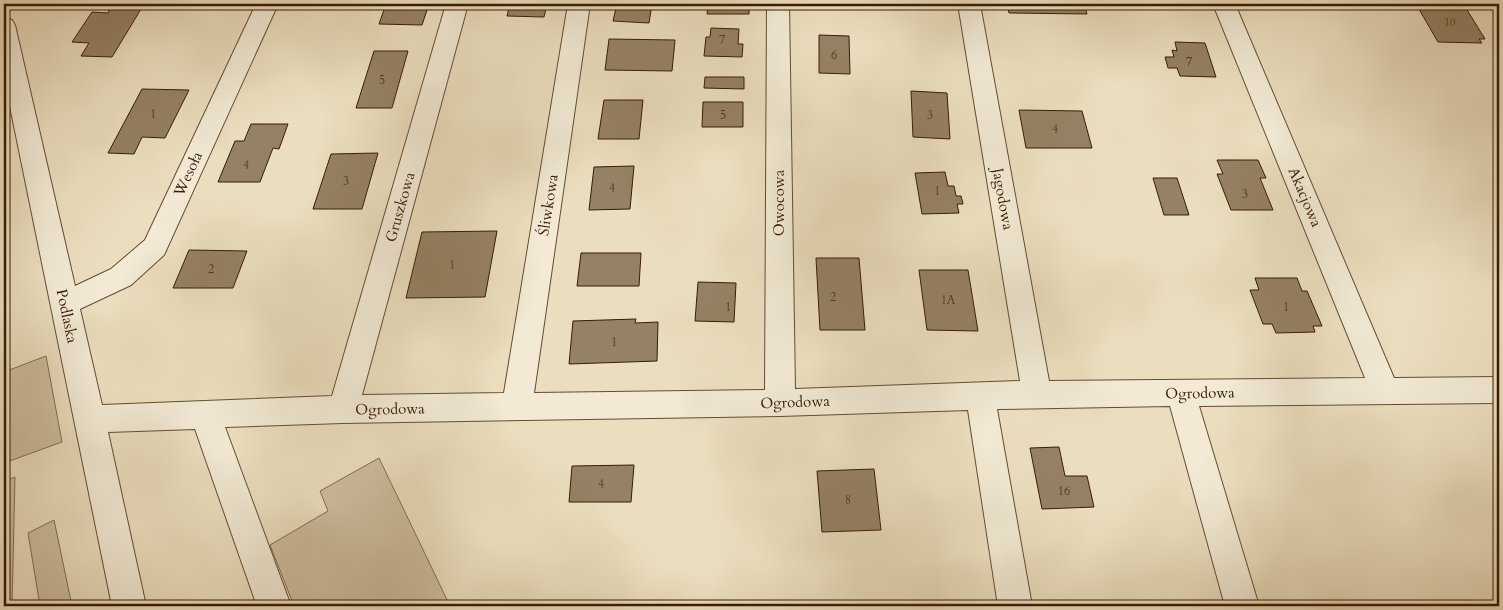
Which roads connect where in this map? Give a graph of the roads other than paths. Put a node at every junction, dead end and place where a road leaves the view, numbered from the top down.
1 (267, 4) edge
2 (457, 4) edge
3 (580, 4) edge
4 (778, 4) edge
5 (969, 4) edge
6 (1224, 4) edge
7 (4, 26) edge
8 (13, 111) edge
9 (64, 303) junction
10 (1499, 390) edge
11 (1385, 391) junction
12 (1181, 393) junction
13 (1038, 394) junction
14 (980, 396) junction
15 (780, 403) junction
16 (516, 406) junction
17 (343, 409) junction
18 (205, 414) junction
19 (90, 419) junction
20 (129, 606) edge
21 (274, 606) edge
22 (1015, 606) edge
23 (1242, 606) edge

1 - 9 street, Wesoła
2 - 17 street, Gruszkowa
3 - 16 street, Śliwkowa
4 - 15 street, Owocowa
5 - 13 street, Jagodowa
6 - 11 street, Akacjowa
7 - 8 street, Podlaska
8 - 9 street, Podlaska
9 - 19 street, Podlaska
10 - 11 street, Ogrodowa
11 - 12 street, Ogrodowa
12 - 13 street, Ogrodowa
12 - 23 street
13 - 14 street, Ogrodowa
14 - 15 street, Ogrodowa
14 - 22 street
15 - 16 street, Ogrodowa
16 - 17 street, Ogrodowa
17 - 18 street, Ogrodowa
18 - 19 street, Ogrodowa
18 - 21 street
19 - 20 street, Podlaska

